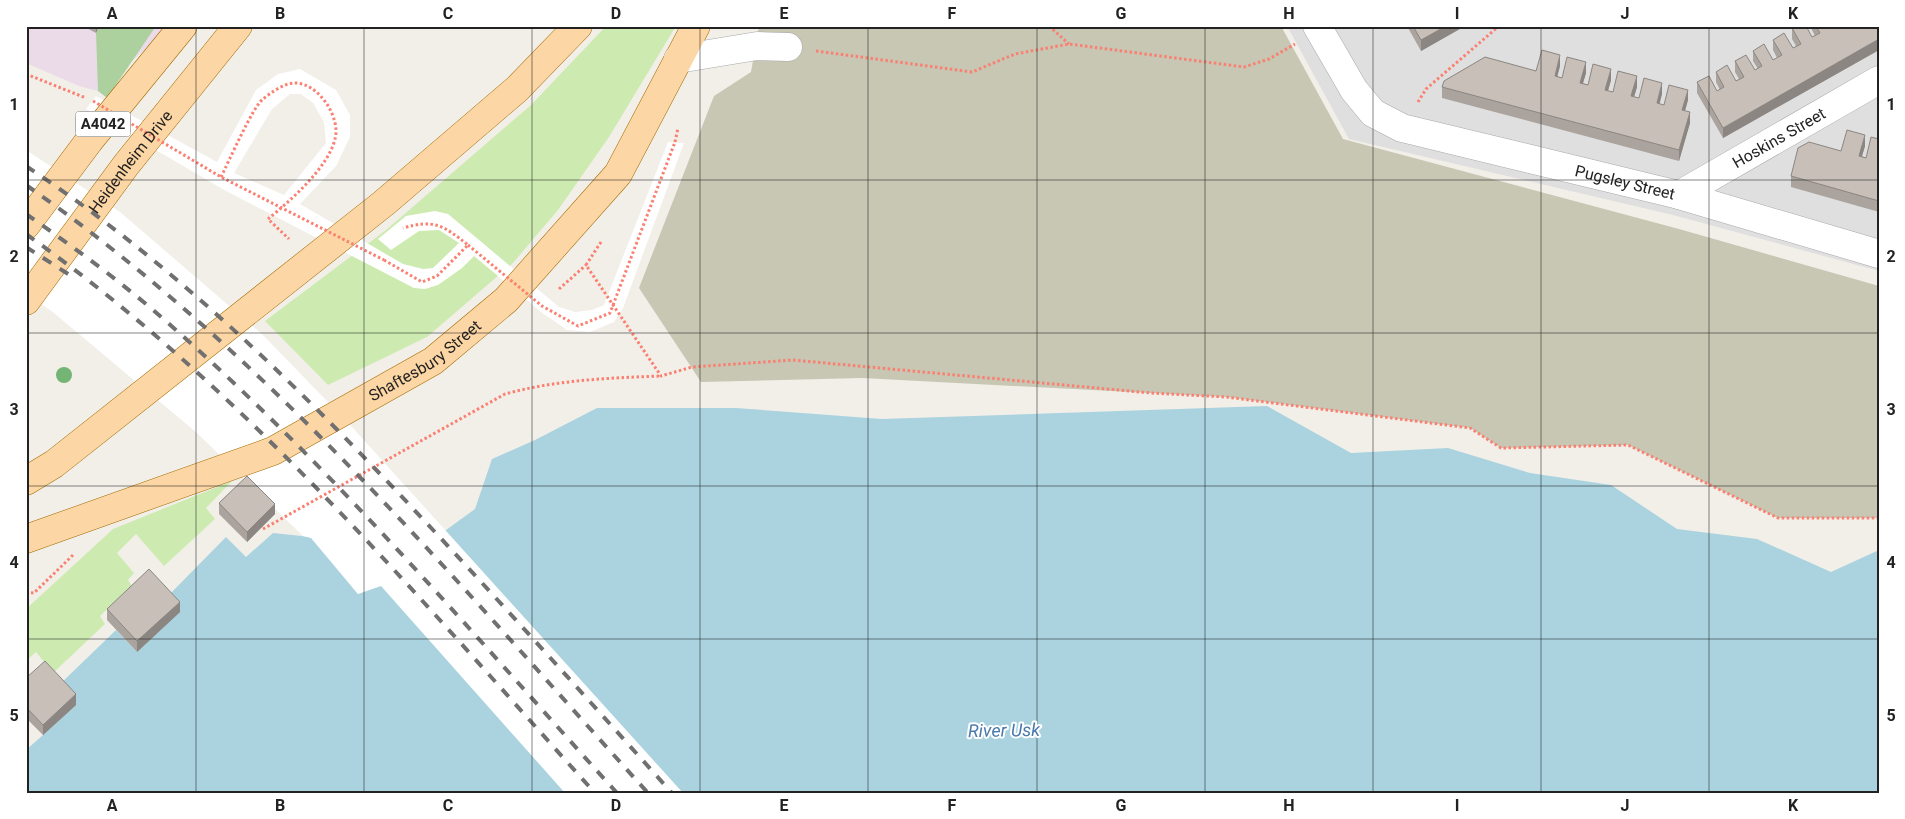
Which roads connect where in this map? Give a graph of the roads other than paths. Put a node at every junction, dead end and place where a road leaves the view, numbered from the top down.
1 (183, 26) edge
2 (238, 26) edge
3 (578, 26) edge
4 (696, 26) edge
5 (1318, 28) edge
6 (788, 48) road end
7 (678, 59) junction
8 (1879, 80) edge
9 (1679, 195) junction
10 (26, 225) edge
11 (1879, 254) edge
12 (26, 301) edge
13 (26, 481) edge
14 (26, 539) edge

1 - 10 main road, A4042
2 - 12 main road, Heidenheim Drive / A4042
3 - 13 main road
4 - 7 main road, Shaftesbury Street
5 - 9 street, Pugsley Street
6 - 7 street
7 - 14 main road, Shaftesbury Street
8 - 9 street, Hoskins Street
9 - 11 street, Pugsley Street

